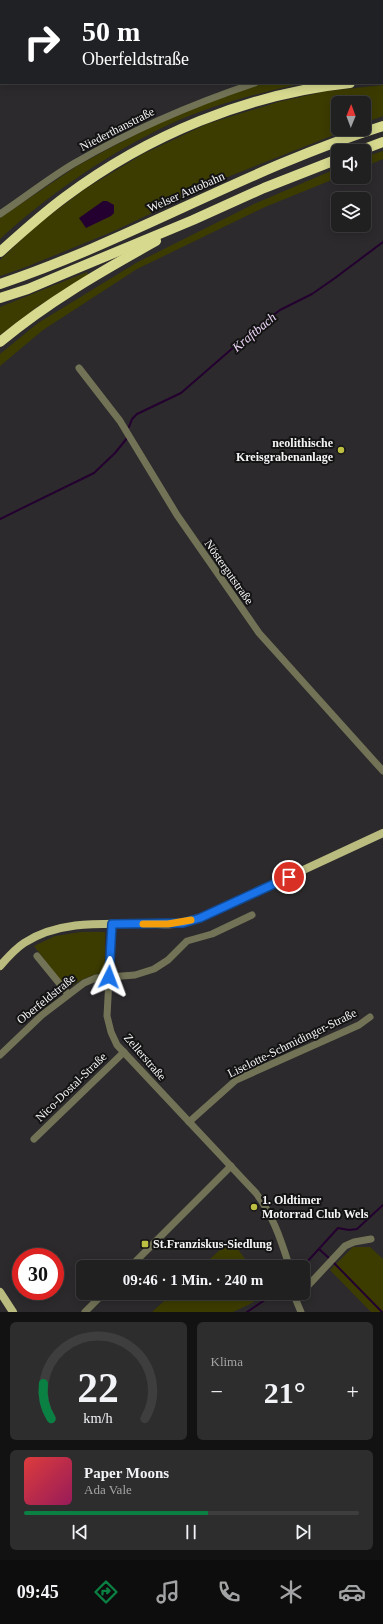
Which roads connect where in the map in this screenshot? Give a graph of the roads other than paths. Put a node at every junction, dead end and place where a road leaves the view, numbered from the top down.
1 (252, 84) edge
2 (343, 84) edge
3 (383, 126) edge
4 (383, 142) edge
5 (371, 146) edge
6 (331, 162) edge
7 (0, 214) edge
8 (193, 220) junction
9 (0, 252) edge
10 (0, 284) edge
11 (0, 298) edge
12 (0, 342) edge
13 (80, 368) dead end
14 (383, 771) edge
15 (383, 834) edge
16 (252, 915) dead end
17 (112, 924) junction
18 (37, 956) dead end
19 (0, 966) edge
20 (109, 977) junction
21 (68, 994) junction
22 (370, 1017) dead end
23 (124, 1052) junction
24 (0, 1055) edge
25 (189, 1122) junction
26 (34, 1139) dead end
27 (231, 1166) junction
28 (371, 1239) dead end
29 (137, 1260) edge
30 (287, 1260) edge
31 (310, 1282) edge
32 (0, 1292) edge
33 (97, 1300) edge
34 (299, 1300) edge
35 (13, 1312) edge
36 (85, 1312) edge
37 (301, 1312) edge

1 - 7 street, Niederthanstraße
2 - 9 highway
3 - 10 highway, Welser Autobahn
4 - 5 highway
6 - 8 highway
8 - 11 highway
8 - 12 highway
13 - 14 street, Nöstergutstraße
15 - 17 main road
16 - 20 street
17 - 19 main road
17 - 20 street
18 - 21 street
20 - 21 street, Oberfeldstraße
20 - 23 street, Zellerstraße
21 - 24 street, Oberfeldstraße
22 - 25 street, Liselotte-Schmidinger-Straße
23 - 25 street, Zellerstraße
23 - 26 street, Nico-Dostal-Straße
25 - 27 street, Zellerstraße
27 - 29 street
27 - 30 street, Zellerstraße
28 - 31 street
32 - 35 main road
33 - 36 street
34 - 37 street

